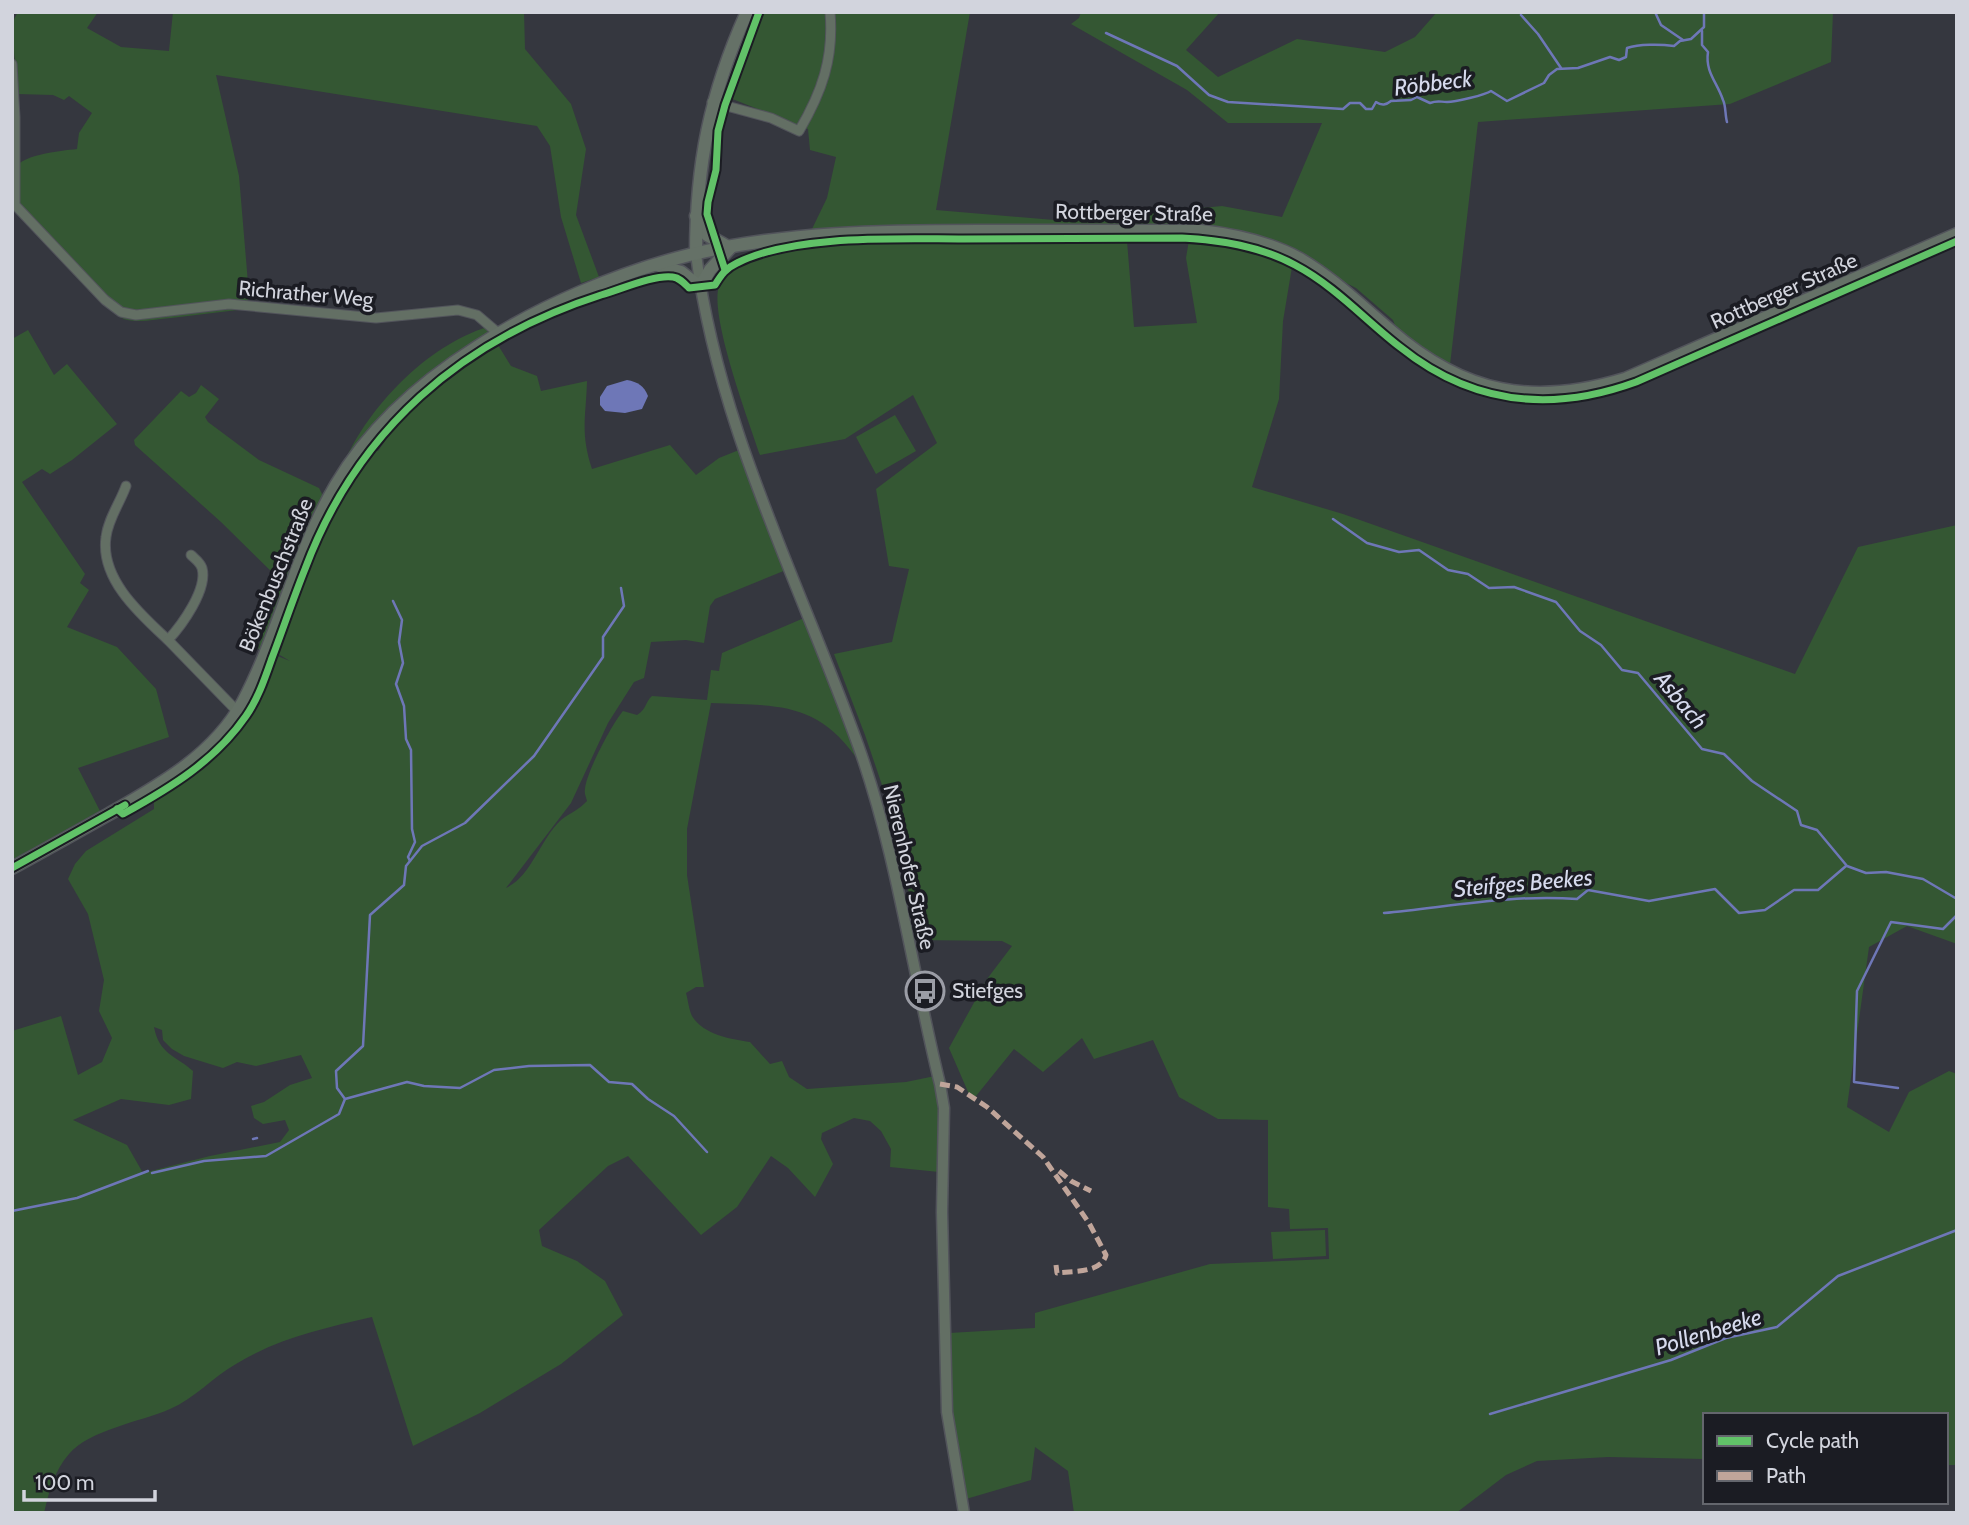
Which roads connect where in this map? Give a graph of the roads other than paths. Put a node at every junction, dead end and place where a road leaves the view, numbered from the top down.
1 (747, 12) edge
2 (830, 12) edge
3 (12, 64) edge
4 (712, 102) junction
5 (13, 169) edge
6 (696, 216) junction
7 (1957, 234) edge
8 (730, 248) junction
9 (696, 254) junction
10 (657, 264) junction
11 (700, 286) junction
12 (498, 333) junction
13 (126, 486) dead end
14 (191, 555) dead end
15 (168, 640) junction
16 (237, 711) junction
17 (12, 868) edge
18 (964, 1513) edge

1 - 4 main road
2 - 4 street
3 - 5 street, Richrather Weg
4 - 6 main road
5 - 12 street, Richrather Weg
6 - 8 main road
6 - 9 main road
7 - 8 main road, Rottberger Straße
8 - 9 main road, Rottberger Straße
8 - 11 main road
9 - 10 main road, Bökenbuschstraße
9 - 11 street, Nierenhofer Straße
10 - 11 main road
10 - 12 main road, Bökenbuschstraße
11 - 18 street, Nierenhofer Straße
12 - 16 main road, Bökenbuschstraße
13 - 15 street
14 - 15 street
15 - 16 street
16 - 17 main road, Bökenbuschstraße

